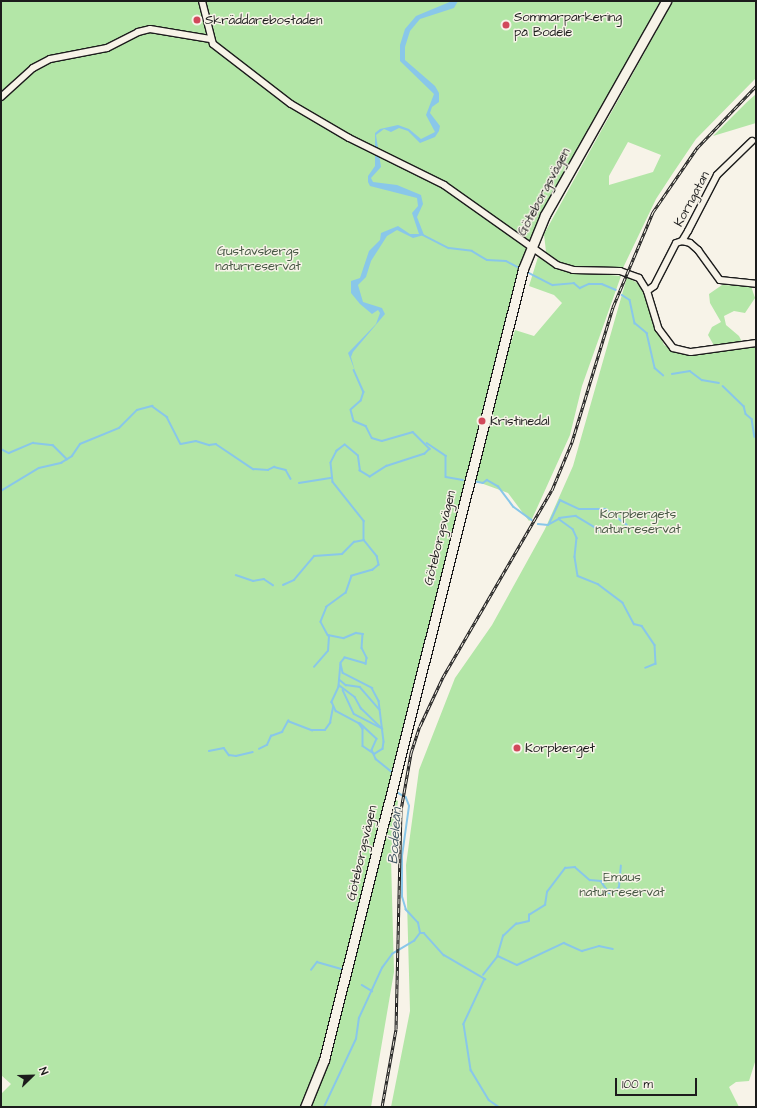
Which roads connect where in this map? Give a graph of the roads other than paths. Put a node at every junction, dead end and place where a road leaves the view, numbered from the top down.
1 (202, 1) edge
2 (666, 1) edge
3 (210, 39) junction
4 (1, 97) edge
5 (752, 141) dead end
6 (682, 241) junction
7 (530, 247) junction
8 (756, 283) edge
9 (647, 291) junction
10 (756, 343) edge
11 (305, 1107) edge

1 - 3 street
2 - 7 street, Göteborgsvägen
3 - 4 street
3 - 7 street
5 - 6 street, Korngatan
6 - 8 street
6 - 9 street, Korngatan
7 - 9 street
7 - 11 street, Göteborgsvägen
9 - 10 street

